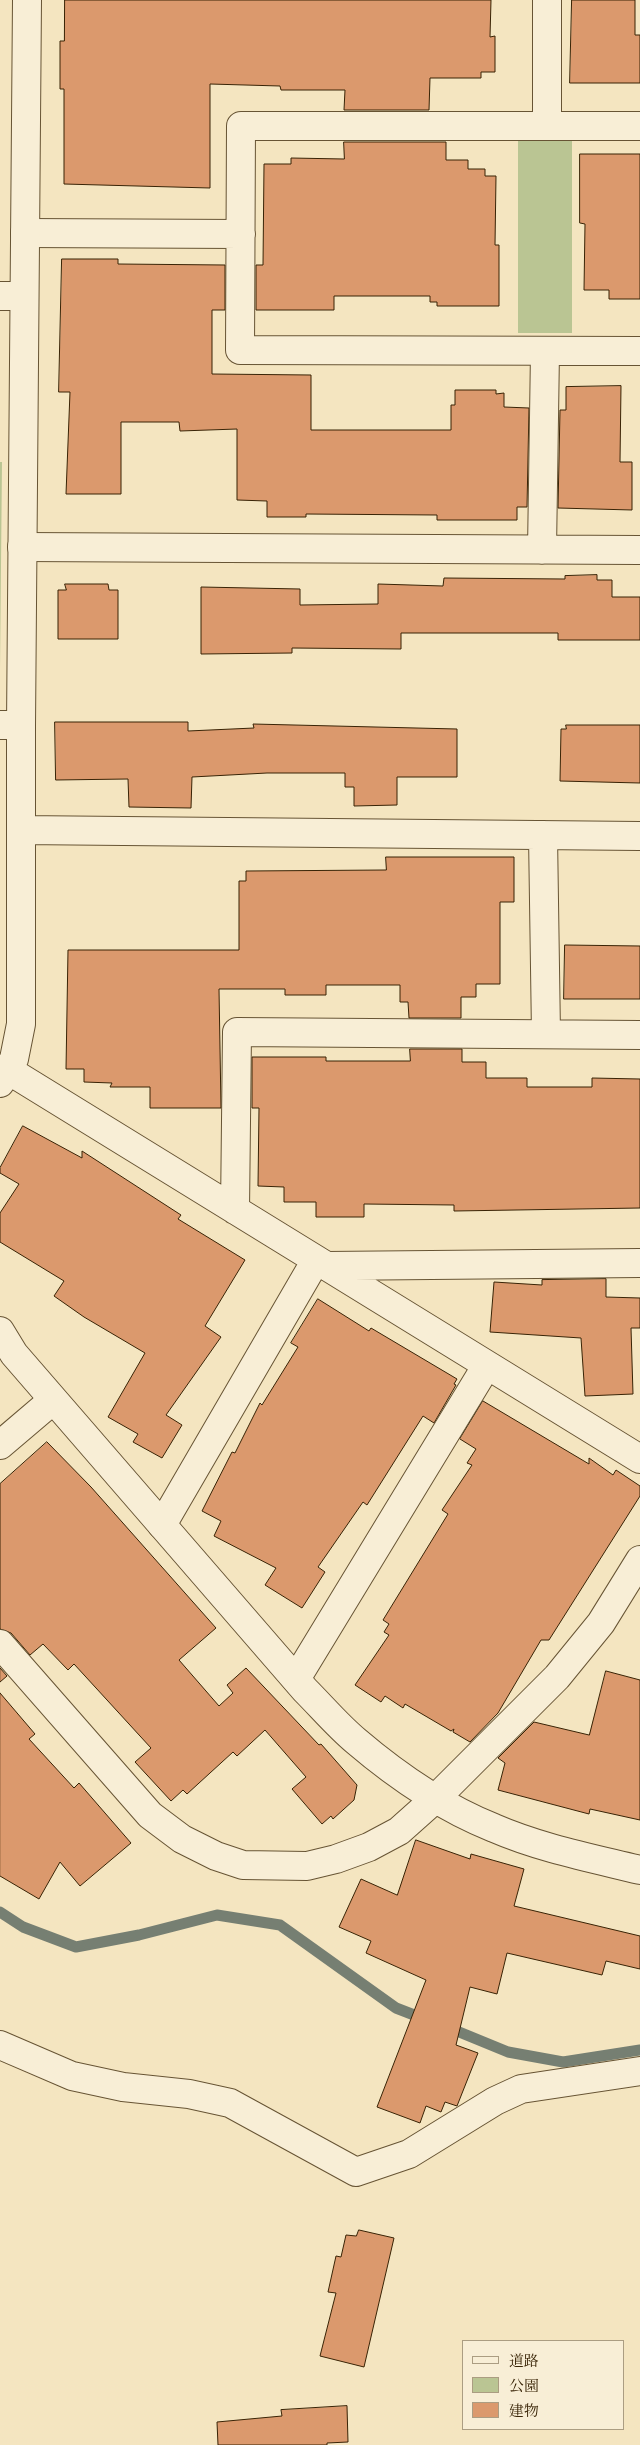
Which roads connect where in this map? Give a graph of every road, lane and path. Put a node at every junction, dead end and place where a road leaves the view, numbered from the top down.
1 (27, 0) edge
2 (547, 0) edge
3 (547, 126) junction
4 (640, 126) edge
5 (25, 232) junction
6 (241, 234) junction
7 (12, 296) edge
8 (640, 350) edge
9 (544, 351) junction
10 (22, 548) junction
11 (542, 550) junction
12 (640, 550) edge
13 (11, 725) edge
14 (21, 830) junction
15 (543, 835) junction
16 (640, 836) edge
17 (546, 1034) junction
18 (640, 1035) edge
19 (4, 1076) edge
20 (235, 1210) junction
21 (322, 1263) junction
22 (640, 1263) edge
23 (0, 1331) edge
24 (487, 1365) junction
25 (53, 1400) junction
26 (0, 1446) edge
27 (640, 1459) edge
28 (162, 1526) junction
29 (640, 1560) edge
30 (0, 1644) edge
31 (296, 1679) junction
32 (436, 1798) junction
33 (640, 1870) edge
34 (0, 2045) edge
35 (640, 2072) edge

1 - 5 street
2 - 3 street
3 - 4 street
3 - 6 street
5 - 6 street
5 - 7 street
6 - 9 street
7 - 10 street
8 - 9 street
9 - 11 street
10 - 11 street
10 - 13 street
11 - 12 street
13 - 14 street
14 - 15 street
14 - 19 street
15 - 16 street
15 - 17 street
17 - 18 street
17 - 20 street
19 - 20 street
20 - 21 street
21 - 22 street
21 - 24 street
21 - 28 street
23 - 25 street
24 - 27 street
24 - 31 street
25 - 26 street
25 - 28 street
28 - 31 street
29 - 32 street
30 - 32 street
31 - 32 street
32 - 33 street
34 - 35 street

